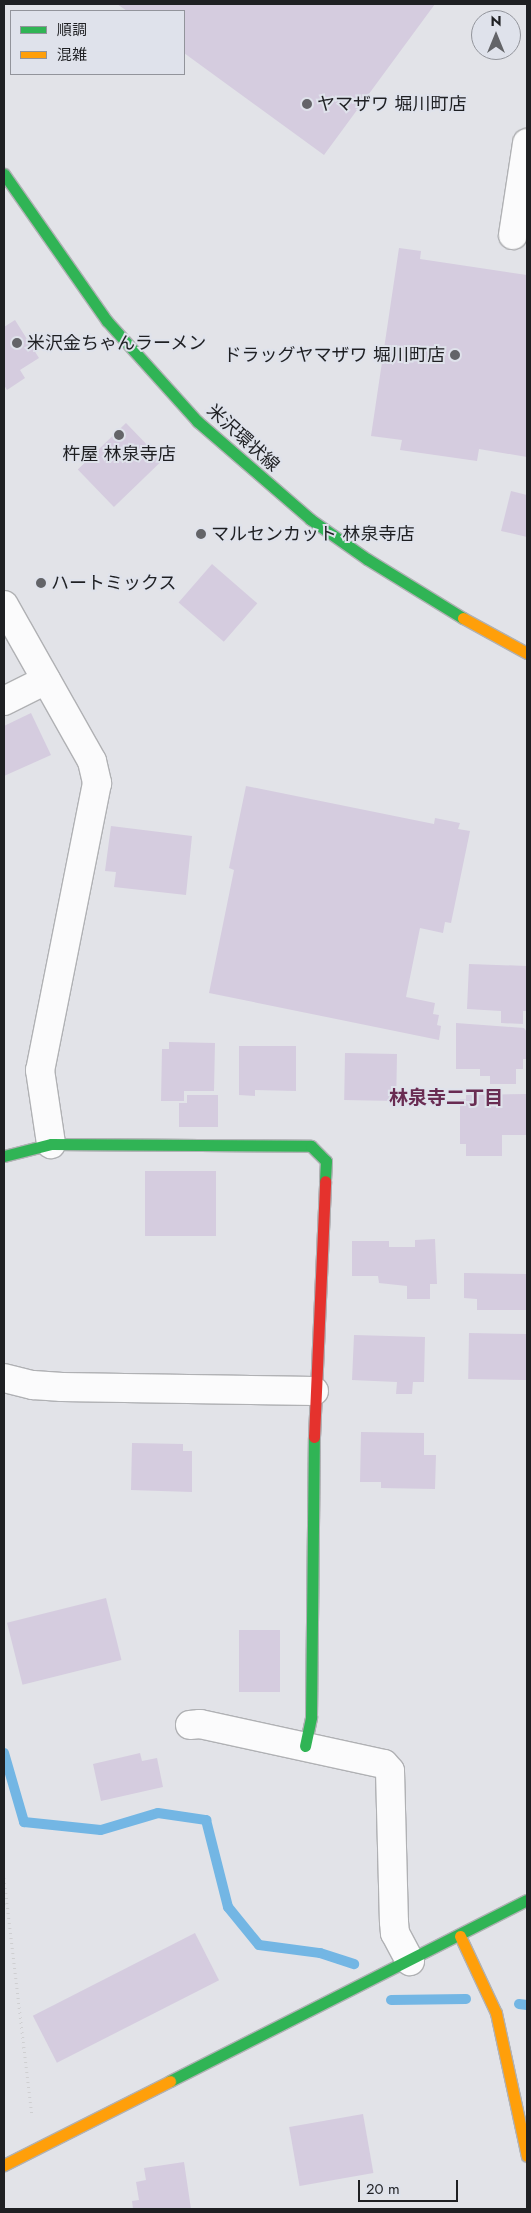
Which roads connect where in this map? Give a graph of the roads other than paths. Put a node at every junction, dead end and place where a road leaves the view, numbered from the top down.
1 (527, 143) edge
2 (5, 179) edge
3 (513, 235) dead end
4 (4, 605) edge
5 (527, 653) edge
6 (46, 680) junction
7 (4, 701) edge
8 (52, 1144) junction
9 (4, 1156) edge
10 (4, 1378) edge
11 (314, 1391) junction
12 (190, 1725) dead end
13 (305, 1746) junction
14 (527, 1900) edge
15 (460, 1936) junction
16 (410, 1961) junction
17 (527, 2156) edge
18 (4, 2166) edge

1 - 3 street
2 - 5 street, 米沢環状線
4 - 6 street
6 - 7 street
6 - 8 street
8 - 9 street
8 - 11 street
10 - 11 street
11 - 13 street
12 - 13 street
13 - 16 street
14 - 15 street
15 - 16 street
15 - 17 street
16 - 18 street

